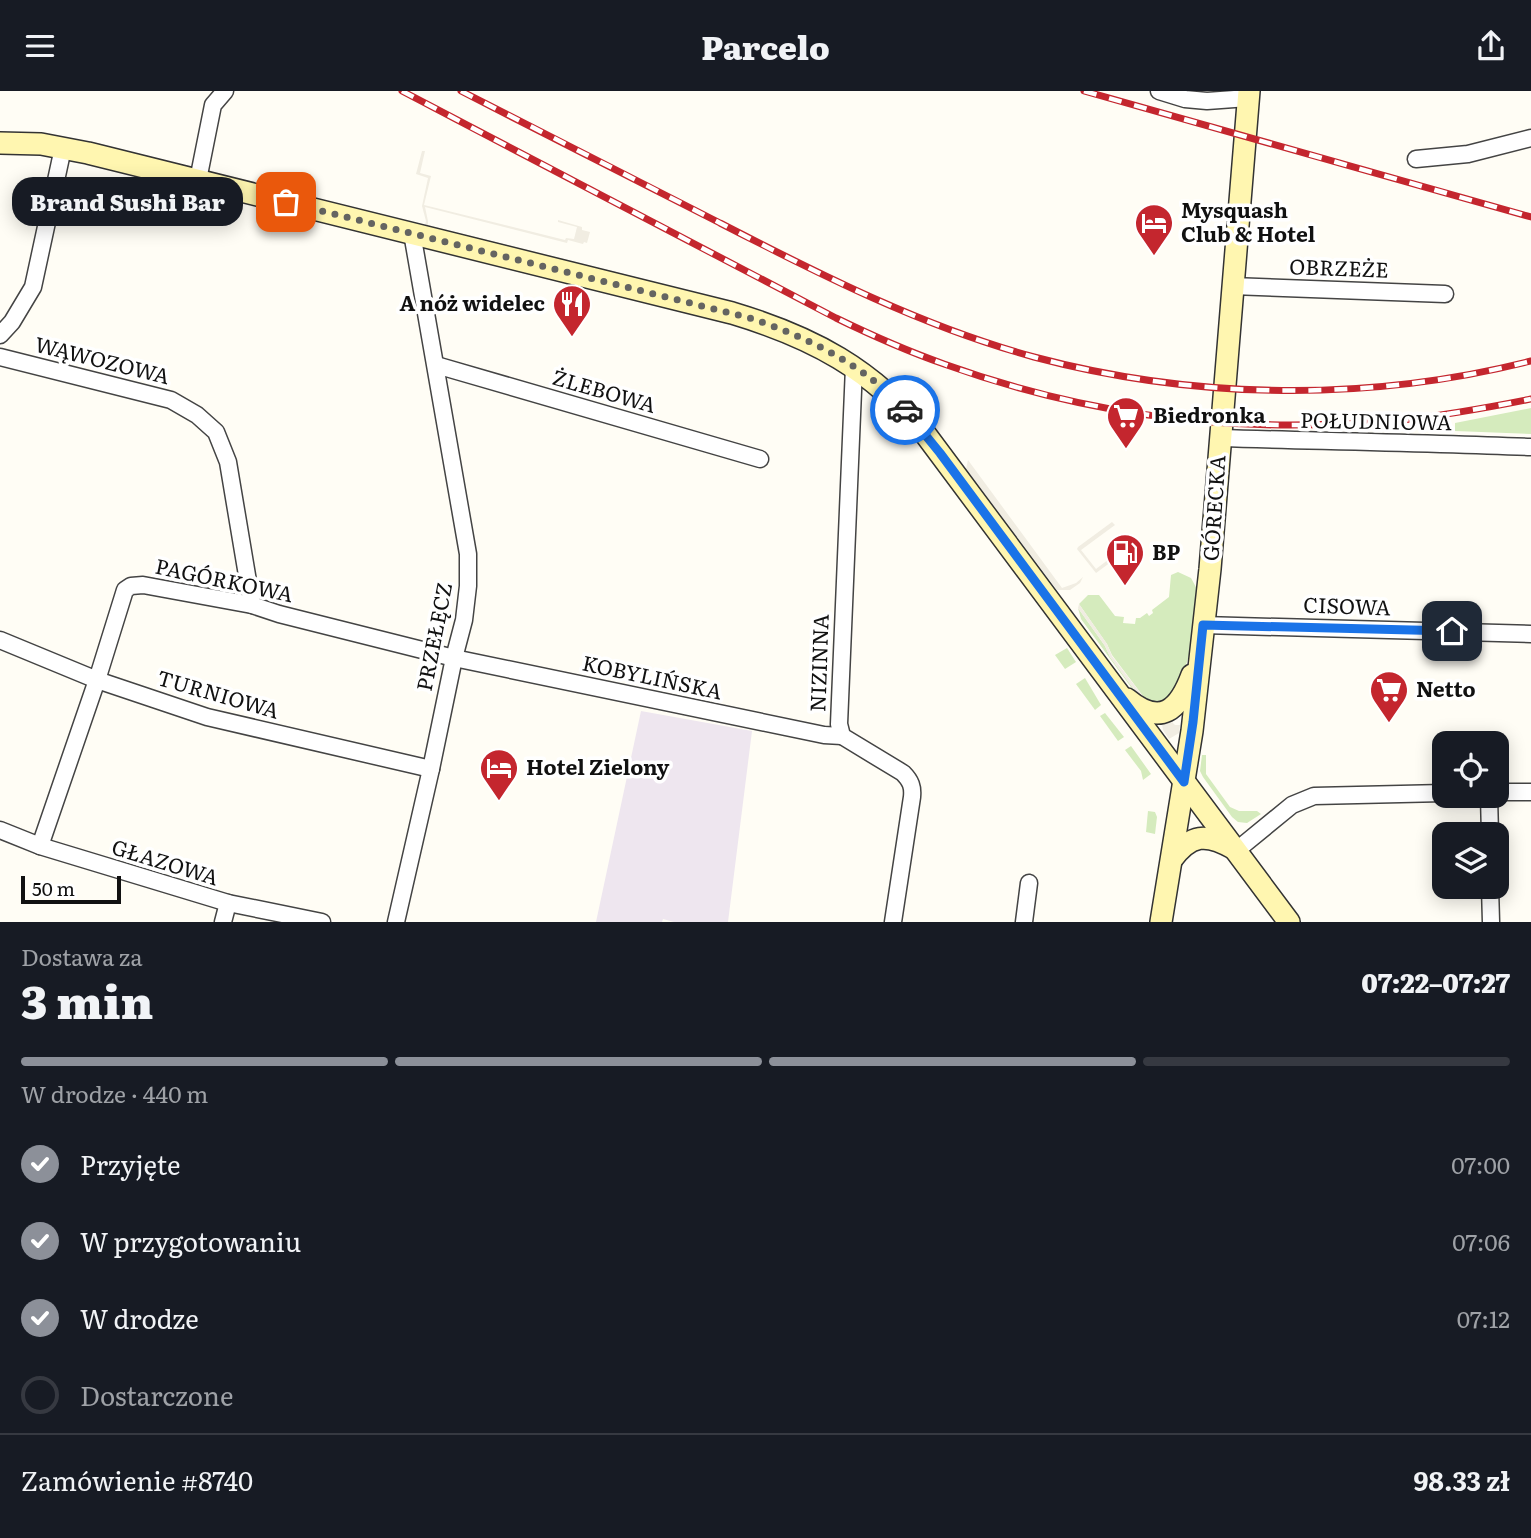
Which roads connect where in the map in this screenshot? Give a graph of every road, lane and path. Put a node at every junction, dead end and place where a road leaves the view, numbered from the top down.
1 (225, 91) edge
2 (1159, 91) edge
3 (1249, 95) edge
4 (1531, 138) edge
5 (0, 143) edge
6 (63, 148) junction
7 (1416, 159) dead end
8 (198, 180) junction
9 (412, 233) junction
10 (1232, 286) junction
11 (1445, 294) dead end
12 (0, 335) edge
13 (0, 357) edge
14 (436, 365) junction
15 (854, 367) junction
16 (1220, 438) junction
17 (1531, 447) edge
18 (760, 459) dead end
19 (252, 605) junction
20 (1203, 625) junction
21 (1531, 633) edge
22 (0, 640) edge
23 (1200, 653) junction
24 (454, 658) junction
25 (97, 680) junction
26 (1113, 687) junction
27 (842, 736) junction
28 (431, 769) junction
29 (1184, 782) junction
30 (1509, 792) edge
31 (1531, 792) edge
32 (1432, 793) edge
33 (0, 830) edge
34 (40, 846) junction
35 (1237, 850) junction
36 (1172, 859) junction
37 (1029, 883) dead end
38 (1490, 899) edge
39 (228, 903) junction
40 (223, 922) edge
41 (322, 922) edge
42 (396, 922) edge
43 (893, 922) edge
44 (1024, 922) edge
45 (1161, 922) edge
46 (1289, 922) edge
47 (1491, 922) edge

1 - 8 street
2 - 3 street
3 - 10 street, GÓRECKA
4 - 7 street
5 - 6 street
6 - 8 street
6 - 12 street, WĄWOZOWA
8 - 9 street
9 - 14 street, PRZEŁĘCZ
9 - 15 street
10 - 11 street, OBRZEŻE
10 - 16 street, GÓRECKA
13 - 19 street, WĄWOZOWA
14 - 18 street, ŻLEBOWA
14 - 24 street, PRZEŁĘCZ
15 - 26 street
15 - 27 street, NIZINNA
16 - 17 street, POŁUDNIOWA
16 - 20 street, GÓRECKA
19 - 24 street, PAGÓRKOWA
19 - 25 street, PAGÓRKOWA
20 - 21 street, CISOWA
20 - 23 street, GÓRECKA
22 - 25 street, TURNIOWA
23 - 26 street
23 - 29 street, GÓRECKA
24 - 27 street, KOBYLIŃSKA
24 - 28 street, PRZEŁĘCZ
25 - 28 street, TURNIOWA
25 - 34 street, PAGÓRKOWA
26 - 29 street
27 - 43 street, NIZINNA
28 - 42 street, PRZEŁĘCZ
29 - 35 street
29 - 36 street, GÓRECKA
30 - 31 street
32 - 35 street
33 - 34 street, GŁAZOWA
34 - 39 street, GŁAZOWA
35 - 36 street
35 - 46 street
36 - 45 street, GÓRECKA
37 - 44 street
38 - 47 street
39 - 40 street
39 - 41 street, GŁAZOWA

